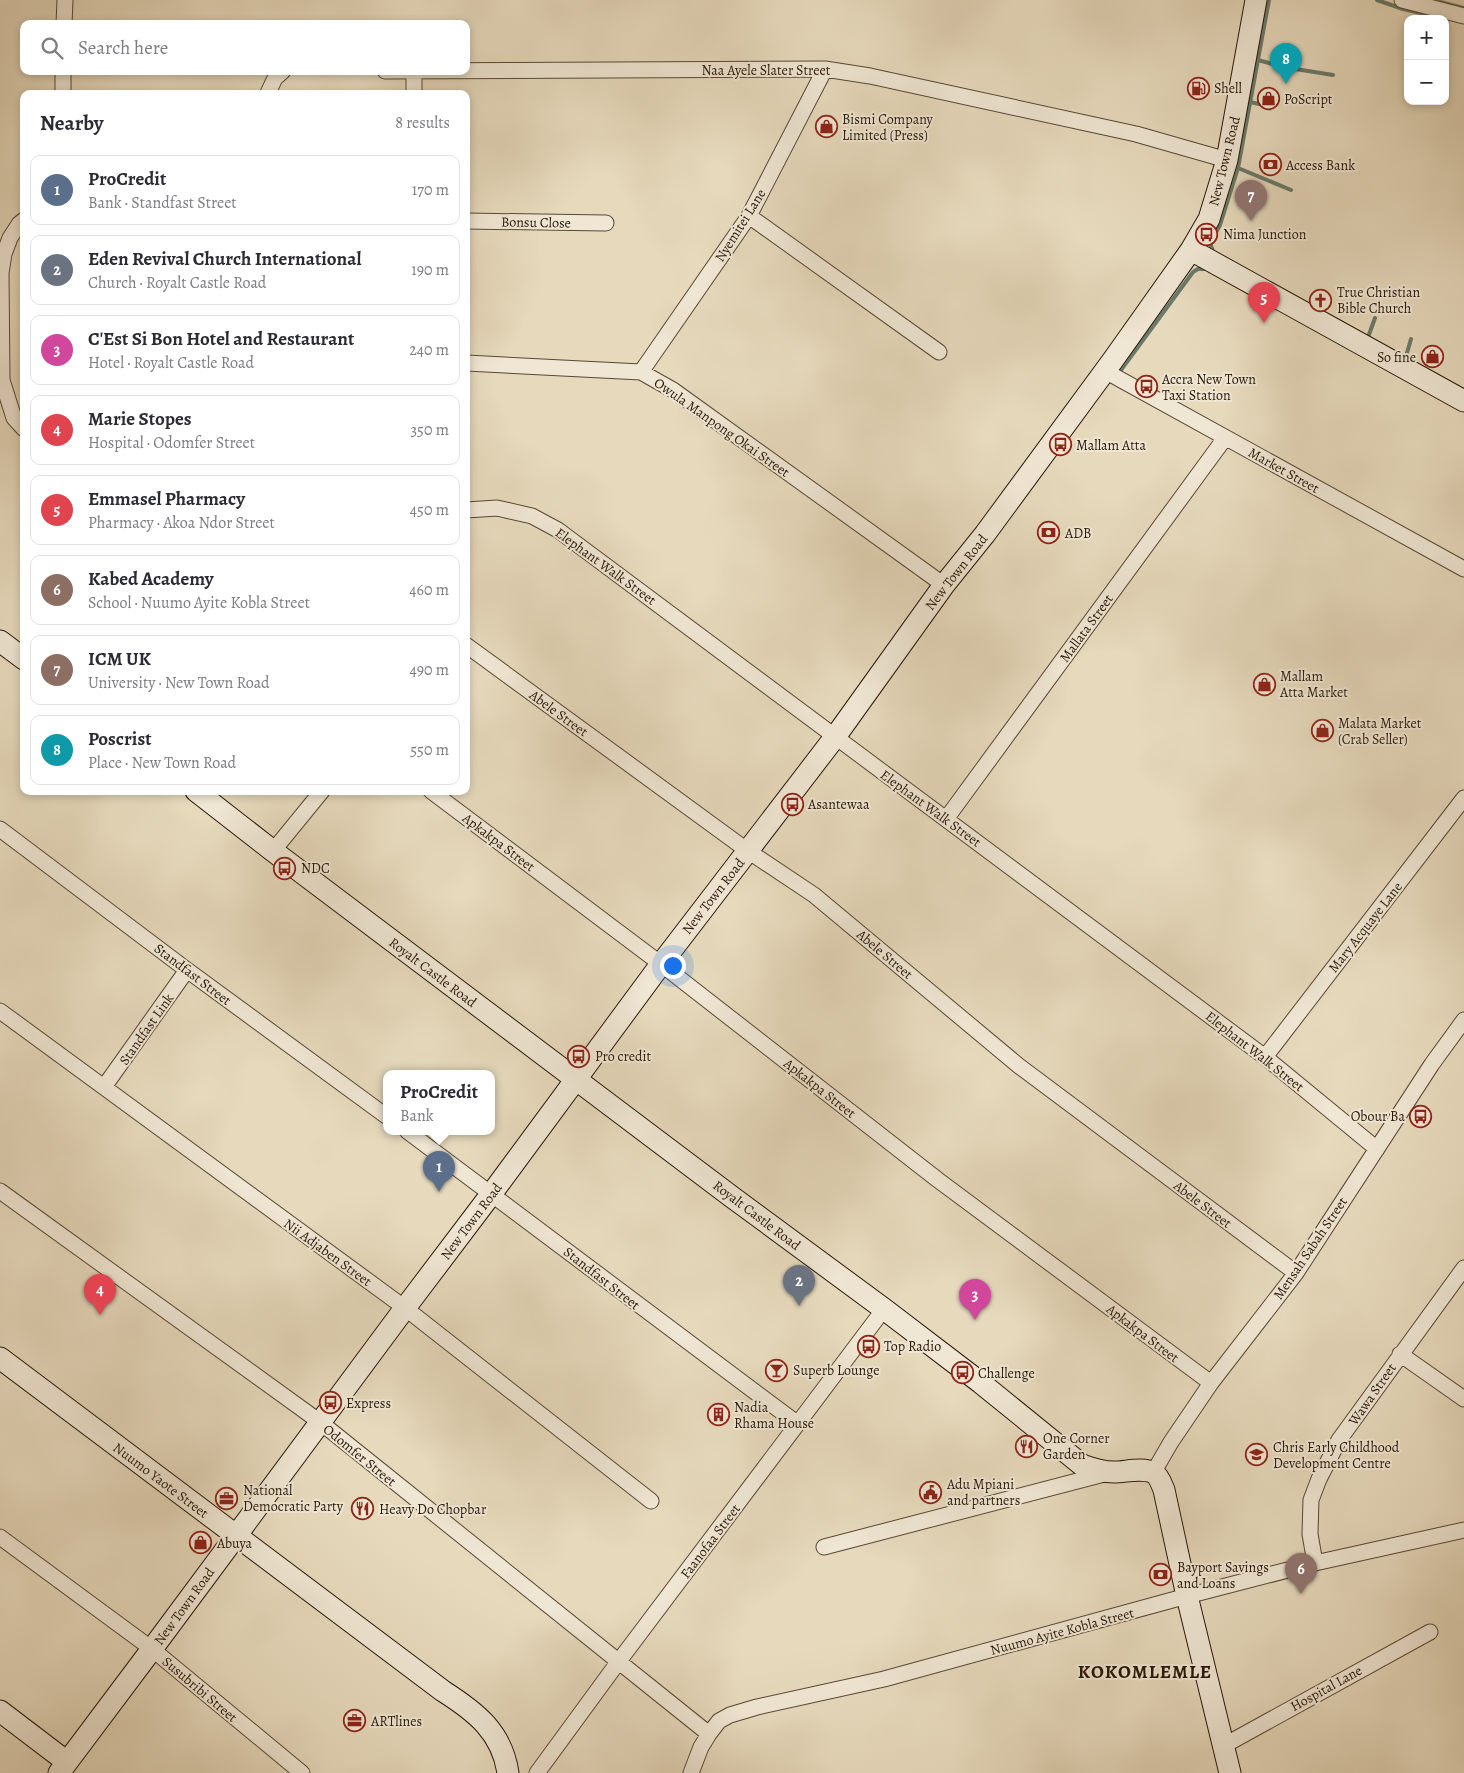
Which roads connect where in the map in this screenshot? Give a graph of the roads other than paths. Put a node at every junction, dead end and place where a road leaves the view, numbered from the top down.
1 (65, 0) edge
2 (1256, 0) edge
3 (1402, 0) edge
4 (1464, 16) edge
5 (64, 20) edge
6 (825, 69) junction
7 (470, 72) edge
8 (64, 75) edge
9 (279, 75) edge
10 (414, 75) edge
11 (63, 90) edge
12 (270, 90) edge
13 (414, 90) edge
14 (1227, 160) junction
15 (749, 216) junction
16 (470, 222) edge
17 (20, 223) edge
18 (606, 223) dead end
19 (1191, 250) junction
20 (939, 352) dead end
21 (470, 363) edge
22 (1105, 371) junction
23 (641, 372) junction
24 (1, 380) edge
25 (1464, 401) edge
26 (20, 425) edge
27 (1225, 438) junction
28 (470, 510) edge
29 (1464, 568) edge
30 (944, 585) junction
31 (1, 644) edge
32 (470, 648) edge
33 (20, 656) edge
34 (835, 738) junction
35 (201, 795) edge
36 (319, 795) edge
37 (435, 795) edge
38 (1464, 798) edge
39 (946, 818) junction
40 (0, 829) edge
41 (272, 851) junction
42 (748, 851) junction
43 (661, 964) junction
44 (187, 970) junction
45 (0, 1011) edge
46 (1464, 1020) edge
47 (1265, 1057) junction
48 (577, 1079) junction
49 (104, 1087) junction
50 (383, 1114) edge
51 (412, 1135) edge
52 (1377, 1149) junction
53 (0, 1191) edge
54 (492, 1194) junction
55 (1464, 1268) edge
56 (1296, 1273) junction
57 (405, 1308) junction
58 (884, 1309) junction
59 (1400, 1354) junction
60 (0, 1358) edge
61 (1211, 1384) junction
62 (1464, 1399) edge
63 (320, 1422) junction
64 (798, 1424) junction
65 (1112, 1472) junction
66 (1153, 1473) junction
67 (651, 1500) dead end
68 (1464, 1530) edge
69 (235, 1536) junction
70 (0, 1537) edge
71 (824, 1547) dead end
72 (1315, 1563) junction
73 (1187, 1596) junction
74 (1430, 1632) dead end
75 (152, 1649) junction
76 (619, 1660) junction
77 (443, 1691) junction
78 (0, 1711) edge
79 (710, 1734) junction
80 (1223, 1746) junction
81 (63, 1768) edge
82 (302, 1773) edge
83 (497, 1773) edge
84 (508, 1773) edge
85 (538, 1773) edge
86 (691, 1773) edge
87 (1230, 1773) edge

1 - 5 street
2 - 14 street, New Town Road
3 - 4 street
6 - 7 street, Naa Ayele Slater Street
6 - 14 street, Naa Ayele Slater Street
6 - 15 street, Nyemitei Lane
8 - 11 street
9 - 12 street
10 - 13 street
14 - 19 street, New Town Road
15 - 20 street
15 - 23 street, Nyemitei Lane
16 - 18 street, Bonsu Close
17 - 24 street
19 - 22 street, New Town Road
19 - 25 street
21 - 23 street, Owula Manpong Okai Street
22 - 27 street, Market Street
22 - 30 street, New Town Road
23 - 30 street, Owula Manpong Okai Street
24 - 26 street
27 - 29 street, Market Street
27 - 39 street, Mallata Street
28 - 34 street, Elephant Walk Street
30 - 34 street, New Town Road
31 - 33 street
32 - 42 street, Abele Street
34 - 39 street, Elephant Walk Street
34 - 42 street, New Town Road
35 - 41 street, Royalt Castle Road
36 - 41 street
37 - 43 street, Apkakpa Street
38 - 47 street, Mary Acquaye Lane
39 - 47 street, Elephant Walk Street
40 - 44 street, Standfast Street
41 - 48 street, Royalt Castle Road
42 - 43 street, New Town Road
42 - 56 street, Abele Street
43 - 48 street, New Town Road
43 - 61 street, Apkakpa Street
44 - 49 street, Standfast Link
44 - 50 street, Standfast Street
45 - 49 street, Nii Adjaben Street
46 - 52 street, Mensah Sabah Street
47 - 52 street, Elephant Walk Street
48 - 54 street, New Town Road
48 - 58 street, Royalt Castle Road
49 - 57 street, Nii Adjaben Street
51 - 54 street, Standfast Street
52 - 56 street, Mensah Sabah Street
53 - 63 street, Odomfer Street
54 - 57 street, New Town Road
54 - 64 street, Standfast Street
55 - 59 street, Wawa Street
56 - 61 street, Mensah Sabah Street
57 - 63 street, New Town Road
57 - 67 street, Nii Adjaben Street
58 - 64 street, Faanofaa Street
58 - 65 street, Royalt Castle Road
59 - 62 street
59 - 72 street, Wawa Street
60 - 69 street, Nuumo Yaote Street
61 - 66 street, Mensah Sabah Street
63 - 69 street, New Town Road
63 - 76 street, Odomfer Street
64 - 76 street, Faanofaa Street
65 - 66 street, Royalt Castle Road
65 - 71 street
66 - 73 street
68 - 72 street, Nuumo Ayite Kobla Street
69 - 75 street, New Town Road
69 - 77 street, Nuumo Yaote Street
70 - 75 street, Susubribi Street
72 - 73 street, Nuumo Ayite Kobla Street
73 - 79 street, Nuumo Ayite Kobla Street
73 - 80 street
74 - 80 street, Hospital Lane
75 - 81 street, New Town Road
75 - 82 street, Susubribi Street
76 - 79 street, Odomfer Street
76 - 85 street, Faanofaa Street
77 - 83 street, Nuumo Yaote Street
77 - 84 street, Nuumo Yaote Street
78 - 81 street
79 - 86 street, Nuumo Ayite Kobla Street
80 - 87 street

